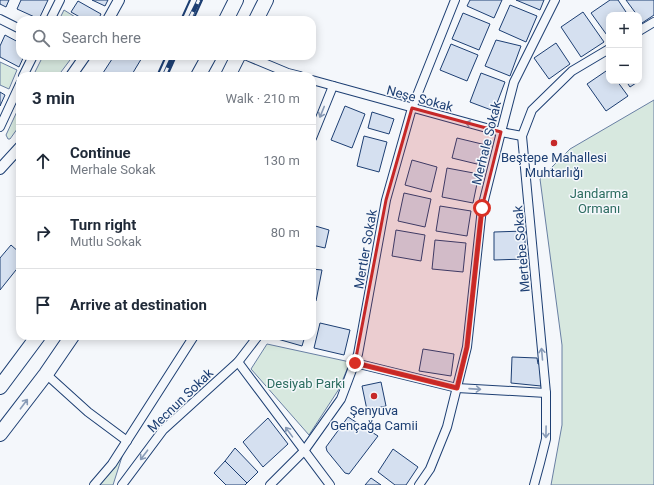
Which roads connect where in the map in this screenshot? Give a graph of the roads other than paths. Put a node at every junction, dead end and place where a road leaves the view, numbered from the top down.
1 (60, 0) edge
2 (120, 0) edge
3 (236, 0) edge
4 (266, 0) edge
5 (455, 0) edge
6 (556, 0) edge
7 (52, 16) edge
8 (110, 16) edge
9 (228, 16) edge
10 (258, 16) edge
11 (0, 19) edge
12 (654, 22) edge
13 (16, 27) edge
14 (642, 29) edge
15 (606, 51) edge
16 (31, 60) edge
17 (82, 60) edge
18 (207, 60) edge
19 (236, 60) edge
20 (257, 60) edge
21 (26, 72) edge
22 (74, 72) edge
23 (200, 72) edge
24 (230, 72) edge
25 (286, 72) edge
26 (316, 81) edge
27 (333, 86) junction
28 (16, 93) edge
29 (412, 108) junction
30 (0, 127) edge
31 (316, 128) edge
32 (500, 132) junction
33 (522, 136) junction
34 (16, 151) edge
35 (0, 169) edge
36 (35, 340) edge
37 (69, 340) edge
38 (191, 340) edge
39 (255, 340) edge
40 (238, 362) junction
41 (355, 363) junction
42 (46, 374) junction
43 (0, 388) edge
44 (457, 388) junction
45 (546, 393) junction
46 (0, 434) edge
47 (127, 441) junction
48 (304, 451) junction
49 (94, 485) edge
50 (122, 485) edge
51 (270, 485) edge
52 (330, 485) edge
53 (420, 485) edge
54 (534, 485) edge

1 - 7 street
2 - 8 street
3 - 9 highway
4 - 10 highway
5 - 29 street, Mertler Sokak
6 - 32 street, Merhale Sokak
11 - 13 street
12 - 14 street
15 - 33 street, Mertebe Sokak
16 - 21 street
17 - 22 street
18 - 23 highway
19 - 24 highway
20 - 25 street
26 - 27 street, Neşe Sokak
27 - 29 street, Neşe Sokak
27 -> 31 street
28 - 30 street
32 -> 29 street, Neşe Sokak
29 - 41 street, Mertler Sokak
32 - 33 street, Neşe Sokak
32 - 44 street, Merhale Sokak
45 -> 33 street, Mertebe Sokak
34 - 35 street
36 - 43 highway
37 - 42 highway
38 - 47 street
39 - 40 street, Mecnun Sokak
48 -> 40 street
40 -> 50 street, Mecnun Sokak
41 - 44 street
41 - 48 street, Mertler Sokak
46 -> 42 highway
42 - 47 street
44 -> 45 street
44 - 53 street, Merhale Sokak
45 -> 54 street, Mertebe Sokak
47 - 49 street
48 - 51 street, Mertler Sokak
48 - 52 street

